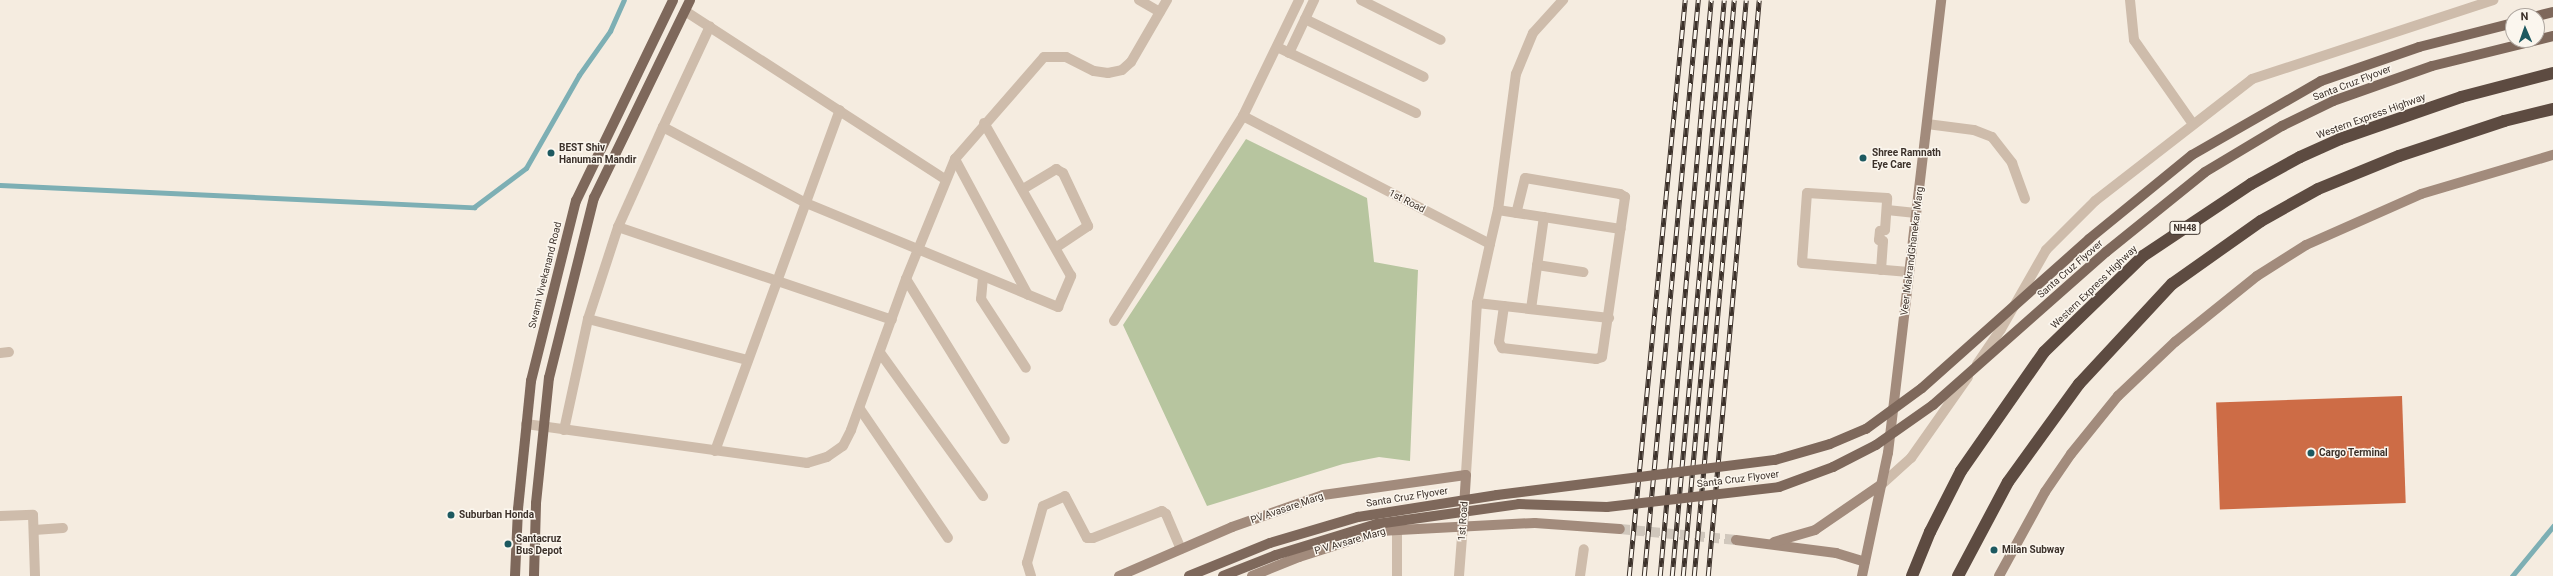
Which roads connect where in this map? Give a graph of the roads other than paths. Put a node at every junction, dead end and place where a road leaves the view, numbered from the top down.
1 (673, 0) edge
2 (690, 0) edge
3 (1139, 0) edge
4 (1167, 0) edge
5 (1299, 0) edge
6 (1314, 0) edge
7 (1362, 0) edge
8 (1563, 0) edge
9 (1941, 0) edge
10 (2130, 0) edge
11 (2493, 0) edge
12 (685, 11) junction
13 (1160, 12) junction
14 (1305, 19) junction
15 (2505, 25) edge
16 (710, 26) junction
17 (2553, 36) edge
18 (1441, 40) dead end
19 (1277, 47) junction
20 (1289, 53) junction
21 (2553, 73) edge
22 (1424, 77) dead end
23 (2553, 109) edge
24 (840, 110) junction
25 (1416, 113) dead end
26 (1243, 116) junction
27 (984, 123) junction
28 (1927, 124) junction
29 (2193, 124) junction
30 (663, 127) junction
31 (2553, 155) edge
32 (955, 159) junction
33 (945, 179) junction
34 (1022, 189) junction
35 (2025, 199) dead end
36 (806, 202) junction
37 (1498, 210) junction
38 (1887, 210) junction
39 (1516, 213) junction
40 (1916, 213) junction
41 (1544, 217) junction
42 (618, 227) junction
43 (1621, 229) junction
44 (1490, 244) junction
45 (1057, 247) junction
46 (918, 250) junction
47 (562, 258) junction
48 (578, 262) junction
49 (1537, 265) junction
50 (1881, 270) junction
51 (1583, 272) dead end
52 (1909, 272) junction
53 (983, 277) junction
54 (906, 279) junction
55 (777, 281) junction
56 (1028, 295) junction
57 (1477, 303) junction
58 (1504, 306) junction
59 (1531, 309) junction
60 (1609, 318) junction
61 (588, 319) junction
62 (892, 320) junction
63 (1114, 320) dead end
64 (882, 354) junction
65 (748, 360) junction
66 (1026, 368) dead end
67 (860, 409) junction
68 (526, 424) junction
69 (543, 427) junction
70 (564, 430) junction
71 (1005, 439) dead end
72 (715, 451) junction
73 (1466, 475) junction
74 (1882, 484) junction
75 (983, 496) dead end
76 (0, 516) edge
77 (1463, 524) junction
78 (63, 528) dead end
79 (1397, 529) junction
80 (1620, 529) tunnel mouth
81 (34, 530) junction
82 (948, 538) dead end
83 (1736, 540) tunnel mouth
84 (1770, 543) junction
85 (1181, 549) junction
86 (1584, 549) dead end
87 (1865, 562) junction
88 (35, 576) edge
89 (515, 576) edge
90 (534, 576) edge
91 (1031, 576) edge
92 (1119, 576) edge
93 (1189, 576) edge
94 (1223, 576) edge
95 (1252, 576) edge
96 (1397, 576) edge
97 (1459, 576) edge
98 (1580, 576) edge
99 (1862, 576) edge
100 (1912, 576) edge
101 (1958, 576) edge
102 (2000, 576) edge

1 - 47 main road, Swami Vivekanand Road
2 - 12 main road
3 - 13 street
4 - 13 street
5 - 19 street
6 - 14 street
7 - 18 street
8 - 37 street
9 - 28 street, Veer MakrandGhanekar Marg
10 - 29 street
11 - 29 street
12 - 16 street
12 - 48 main road
13 - 27 street
14 - 20 street
14 - 22 street
15 - 93 main road, Santa Cruz Flyover, bridge
16 - 24 street
16 - 30 street
17 - 94 main road, Santa Cruz Flyover, bridge
19 - 20 street
19 - 26 street
20 - 25 street
21 - 100 highway, Western Express Highway / NH48
23 - 101 highway
24 - 33 street
24 - 36 street
26 - 44 street, 1st Road
26 - 63 street
27 - 32 street
27 - 34 street
28 - 35 street
28 - 40 street, Veer MakrandGhanekar Marg
29 - 74 street
30 - 36 street
30 - 42 street
31 - 102 street
32 - 33 street
32 - 56 street
33 - 46 street
34 - 45 street
34 - 45 street
36 - 46 street
36 - 55 street
37 - 39 street
37 - 44 street
38 - 40 street
38 - 50 street
38 - 50 street
39 - 41 street
39 - 43 street
40 - 52 street, Veer MakrandGhanekar Marg
41 - 43 street
41 - 49 street
42 - 55 street
42 - 61 street
43 - 60 street
44 - 57 street, 1st Road
45 - 56 street
46 - 53 street
46 - 54 street
47 - 48 main road
47 - 68 main road, Swami Vivekanand Road
48 - 69 main road
49 - 51 street
49 - 59 street
50 - 52 street
52 - 74 street, Veer MakrandGhanekar Marg
53 - 56 street
53 - 66 street
54 - 62 street
54 - 71 street
55 - 62 street
55 - 65 street
57 - 58 street
57 - 73 street, 1st Road
58 - 59 street
58 - 60 street
59 - 60 street
61 - 65 street
61 - 70 street
62 - 64 street
64 - 67 street
64 - 75 street
65 - 72 street
67 - 72 street
67 - 82 street
68 - 69 street
68 - 89 main road, Swami Vivekanand Road
69 - 70 street
69 - 90 main road
70 - 72 street
73 - 77 street, 1st Road
73 - 85 street, PV Avasare Marg
74 - 84 street
74 - 87 street, Veer MakrandGhanekar Marg
76 - 81 street
77 - 79 street, P V Avsare Marg
77 - 80 street, P V Avsare Marg
77 - 97 street, 1st Road
78 - 81 street
79 - 95 street, P V Avsare Marg
79 - 96 street
81 - 88 street
83 - 84 street
84 - 87 street
85 - 91 street
85 - 92 street, PV Avasare Marg
86 - 98 street
87 - 99 street, Veer MakrandGhanekar Marg

